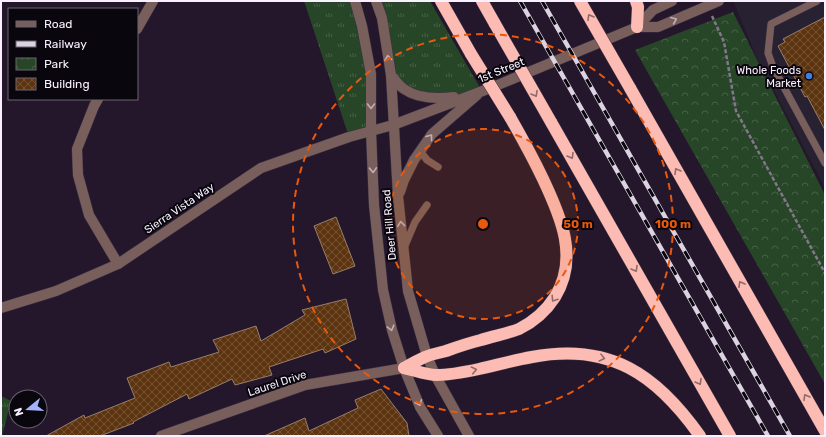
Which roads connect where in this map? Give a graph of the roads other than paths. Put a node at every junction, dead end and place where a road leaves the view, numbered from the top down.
1 (152, 1) edge
2 (355, 1) edge
3 (376, 1) edge
4 (441, 1) edge
5 (482, 1) edge
6 (580, 1) edge
7 (636, 1) edge
8 (672, 1) edge
9 (719, 1) edge
10 (817, 1) edge
11 (138, 27) edge
12 (637, 27) junction
13 (391, 75) junction
14 (482, 90) junction
15 (470, 95) junction
16 (97, 100) edge
17 (393, 125) junction
18 (371, 131) junction
19 (420, 151) junction
20 (825, 163) edge
21 (438, 168) dead end
22 (398, 196) junction
23 (427, 205) dead end
24 (403, 250) junction
25 (118, 264) junction
26 (1, 308) edge
27 (426, 356) junction
28 (404, 368) junction
29 (435, 375) junction
30 (825, 431) edge
31 (162, 436) edge
32 (438, 436) edge
33 (469, 436) edge
34 (700, 436) edge
35 (730, 436) edge

1 - 11 street
2 -> 18 street, Deer Hill Road
13 -> 3 street, Deer Hill Road
4 -> 27 highway, bridge
5 -> 35 highway, bridge
30 -> 6 highway, bridge
7 - 12 highway
8 - 12 street, 1st Street
12 -> 9 street, 1st Street
10 - 20 lane
12 - 14 street, 1st Street
13 - 15 street
13 - 17 street, Deer Hill Road
14 - 15 street, 1st Street
19 -> 14 street
15 - 17 street, 1st Street
16 - 25 street
17 - 18 street, 1st Street
17 - 22 street, Deer Hill Road
18 - 25 street, Sierra Vista Way
18 -> 28 street, Deer Hill Road
19 - 21 lane
19 - 22 street
24 -> 22 street, Deer Hill Road
23 - 24 lane
24 - 27 street, Deer Hill Road
25 - 26 street, Sierra Vista Way
27 - 28 highway
27 - 29 street, Deer Hill Road
28 - 29 highway
28 - 31 street, Laurel Drive
28 -> 32 street, Deer Hill Road
29 - 33 street, Deer Hill Road
29 -> 34 highway

